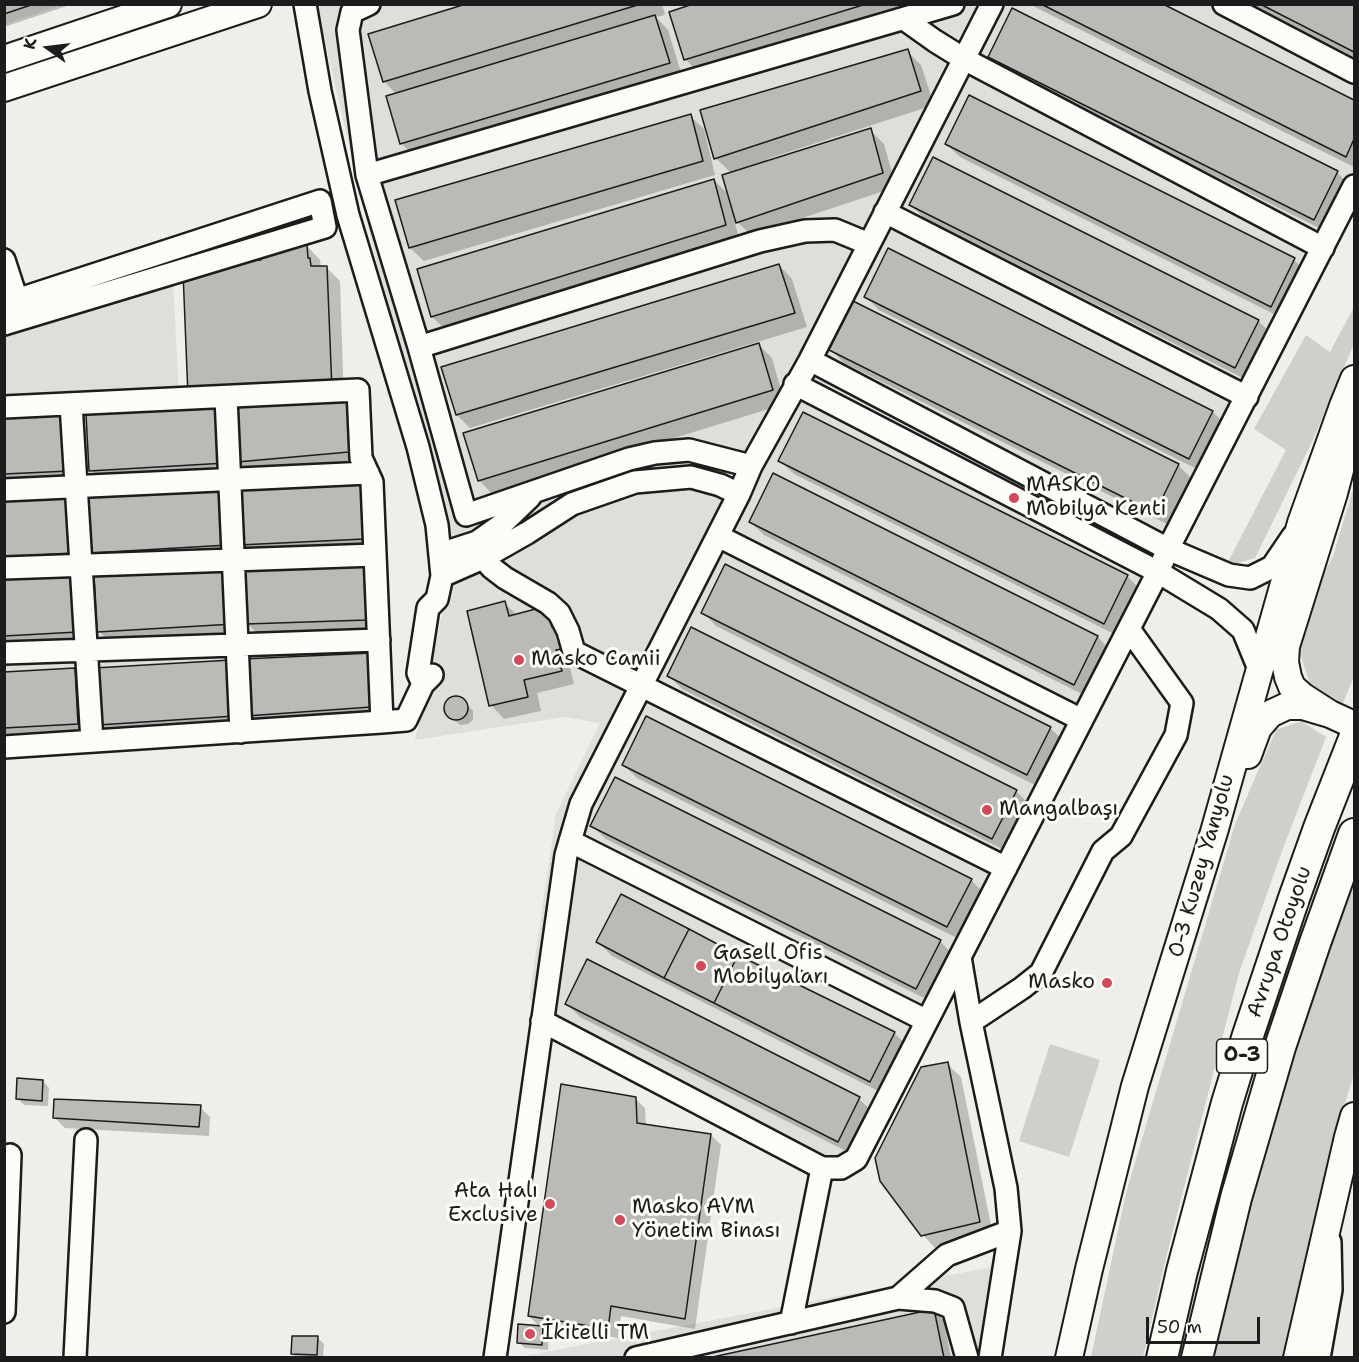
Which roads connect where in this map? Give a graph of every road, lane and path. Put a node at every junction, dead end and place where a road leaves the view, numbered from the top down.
1 (170, 4) edge
2 (258, 4) edge
3 (305, 4) edge
4 (369, 4) edge
5 (953, 4) edge
6 (992, 4) edge
7 (1224, 4) edge
8 (904, 19) junction
9 (179, 30) junction
10 (4, 59) edge
11 (964, 59) junction
12 (1354, 72) edge
13 (4, 88) edge
14 (366, 175) junction
15 (339, 177) junction
16 (1354, 186) edge
17 (320, 201) junction
18 (885, 212) junction
19 (325, 227) junction
20 (352, 230) junction
21 (869, 244) junction
22 (1323, 248) junction
23 (4, 260) edge
24 (11, 302) edge
25 (4, 324) edge
26 (419, 347) junction
27 (810, 360) junction
28 (1354, 380) edge
29 (795, 384) junction
30 (226, 397) junction
31 (1247, 397) junction
32 (71, 404) junction
33 (4, 407) edge
34 (1354, 417) edge
35 (752, 466) junction
36 (368, 473) junction
37 (230, 480) junction
38 (76, 487) junction
39 (4, 490) edge
40 (535, 492) junction
41 (739, 494) junction
42 (1301, 523) junction
43 (718, 536) junction
44 (1168, 549) junction
45 (480, 550) junction
46 (440, 554) junction
47 (375, 555) junction
48 (233, 560) junction
49 (81, 565) junction
50 (4, 568) edge
51 (1158, 572) junction
52 (442, 576) junction
53 (1129, 629) junction
54 (379, 640) junction
55 (237, 645) junction
56 (86, 650) junction
57 (4, 653) edge
58 (1259, 669) junction
59 (642, 685) junction
60 (1330, 714) junction
61 (1082, 720) junction
62 (382, 722) junction
63 (1354, 725) edge
64 (241, 732) junction
65 (92, 741) junction
66 (4, 747) edge
67 (1350, 750) edge
68 (1214, 832) junction
69 (1354, 834) edge
70 (570, 842) junction
71 (1006, 868) junction
72 (960, 957) junction
73 (542, 1021) junction
74 (927, 1021) junction
75 (971, 1022) junction
76 (1354, 1116) edge
77 (86, 1140) dead end
78 (10, 1155) dead end
79 (822, 1167) junction
80 (1329, 1220) junction
81 (1010, 1231) junction
82 (898, 1298) junction
83 (4, 1312) edge
84 (791, 1323) junction
85 (75, 1358) edge
86 (495, 1358) edge
87 (636, 1358) edge
88 (967, 1358) edge
89 (990, 1358) edge
90 (1069, 1358) edge
91 (1162, 1358) edge
92 (1197, 1358) edge
93 (1298, 1358) edge
94 (1319, 1358) edge

1 - 9 street
1 - 10 main road
2 - 9 main road
3 - 15 street
4 - 14 street
5 - 8 street
6 - 11 street
7 - 12 street
8 - 11 street
8 - 14 street
9 - 13 main road
11 - 18 street
11 - 22 street
14 - 26 street
15 - 17 street
15 - 20 street
16 - 22 street
17 - 19 street
17 - 24 street
18 - 21 street
18 - 31 street
19 - 20 street
19 - 25 street
20 - 46 street
21 - 26 street
21 - 27 street
22 - 31 street
23 - 24 street
26 - 40 street
27 - 29 street
27 - 44 street
28 - 42 main road, O-3 Kuzey Yanyolu
29 - 35 street
29 - 51 street
30 - 32 street
30 - 36 street
30 - 37 street
31 - 44 street
32 - 33 street
32 - 38 street
34 - 60 main road
35 - 40 street
35 - 41 street
36 - 37 street
36 - 47 street
37 - 38 street
37 - 48 street
38 - 39 street
38 - 49 street
40 - 45 street
41 - 43 street
41 - 45 street
42 - 44 street
42 - 58 main road, O-3 Kuzey Yanyolu
43 - 59 street
43 - 61 street
44 - 51 street
45 - 46 street
45 - 52 street
45 - 59 street
46 - 52 street
47 - 48 street
47 - 54 street
48 - 49 street
48 - 55 street
49 - 50 street
49 - 56 street
51 - 53 street
51 - 58 street
52 - 62 street
53 - 61 street
53 - 75 street
54 - 55 street
54 - 62 street
55 - 56 street
55 - 64 street
56 - 57 street
56 - 65 street
58 - 68 main road, O-3 Kuzey Yanyolu
59 - 70 street
59 - 71 street
60 - 63 main road
60 - 68 main road
61 - 71 street
62 - 64 street
64 - 65 street
65 - 66 street
67 - 91 highway, Avrupa Otoyolu / O-3
68 - 90 main road, O-3 Kuzey Yanyolu
69 - 92 highway, Avrupa Otoyolu / O-3
70 - 73 street
70 - 74 street
71 - 72 street
72 - 74 street
72 - 75 street
73 - 79 street
73 - 86 street
74 - 79 street
75 - 81 street
76 - 80 main road
77 - 85 street
78 - 83 street
79 - 84 street
80 - 93 main road
80 - 94 street
81 - 82 street
81 - 89 street
82 - 84 street
82 - 88 street
84 - 87 street

